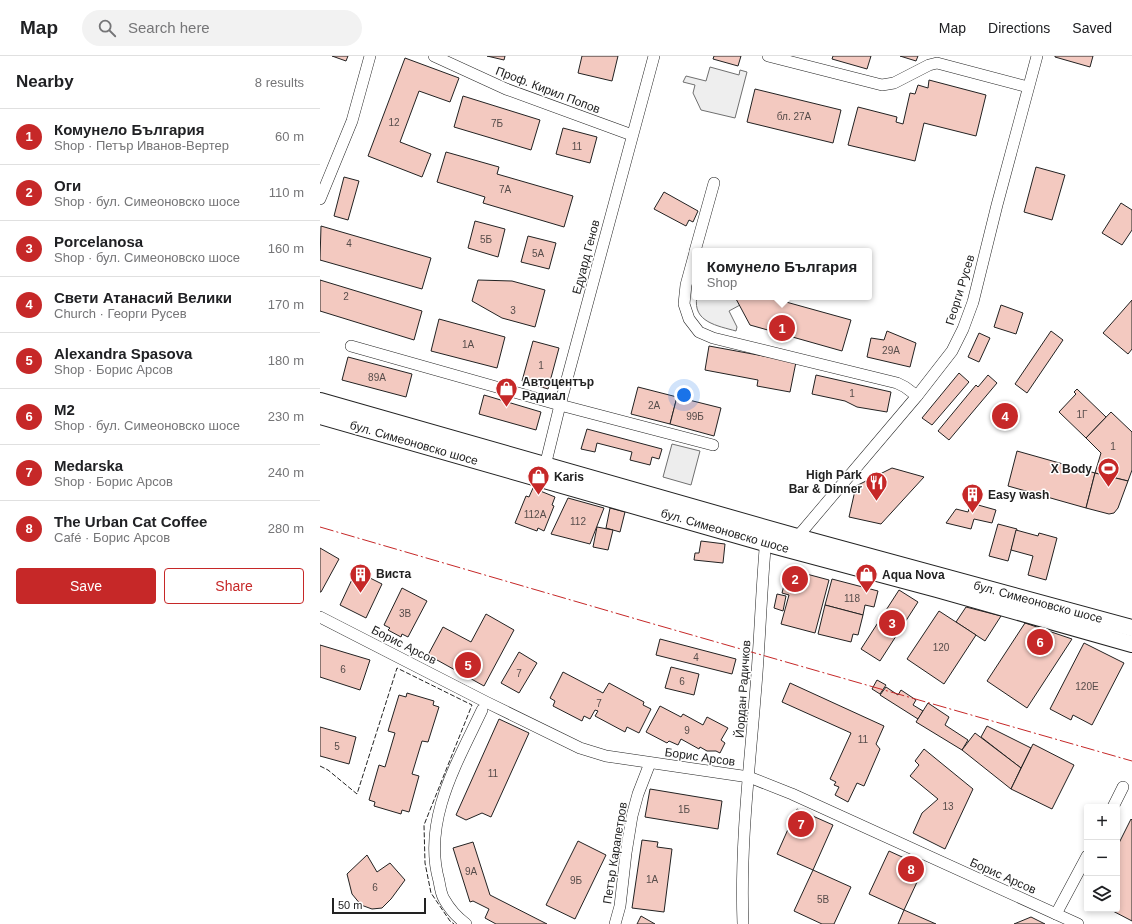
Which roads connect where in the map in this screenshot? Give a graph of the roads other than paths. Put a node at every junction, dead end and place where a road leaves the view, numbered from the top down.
1 (370, 56) edge
2 (434, 56) edge
3 (654, 56) edge
4 (768, 56) edge
5 (1037, 56) edge
6 (1028, 87) junction
7 (632, 135) junction
8 (714, 183) dead end
9 (320, 199) edge
10 (696, 248) edge
11 (692, 263) edge
12 (351, 346) dead end
13 (917, 396) junction
14 (320, 401) edge
15 (560, 405) junction
16 (320, 416) edge
17 (713, 445) dead end
18 (545, 466) junction
19 (766, 536) junction
20 (792, 543) junction
21 (320, 617) edge
22 (1132, 628) edge
23 (1132, 644) edge
24 (482, 710) dead end
25 (650, 763) junction
26 (749, 777) junction
27 (1123, 788) dead end
28 (1115, 804) edge
29 (1084, 862) edge
30 (1056, 914) junction
31 (466, 924) edge
32 (615, 924) edge
33 (743, 924) edge
34 (1078, 924) edge

1 - 9 street
2 - 7 street, Проф. Кирил Попов
3 - 7 street, Едуард Генов
4 - 6 street
5 - 6 street, Георги Русев
6 - 13 street, Георги Русев
7 - 15 street, Едуард Генов
8 - 10 street
11 - 13 street
12 - 15 street
13 - 20 street, Георги Русев
14 - 18 main road, бул. Симеоновско шосе
15 - 17 street
15 - 18 street, Едуард Генов
16 - 19 main road, бул. Симеоновско шосе
18 - 19 main road, бул. Симеоновско шосе
19 - 20 main road, бул. Симеоновско шосе
19 - 26 street, Йордан Радичков
20 - 22 main road, бул. Симеоновско шосе
20 - 23 main road, бул. Симеоновско шосе
21 - 25 street, Борис Арсов
24 - 31 street
25 - 26 street, Борис Арсов
25 - 32 street, Петър Карапетров
26 - 30 street, Борис Арсов
26 - 33 street, Йордан Радичков
27 - 28 street
29 - 30 street
30 - 34 street, Борис Арсов

